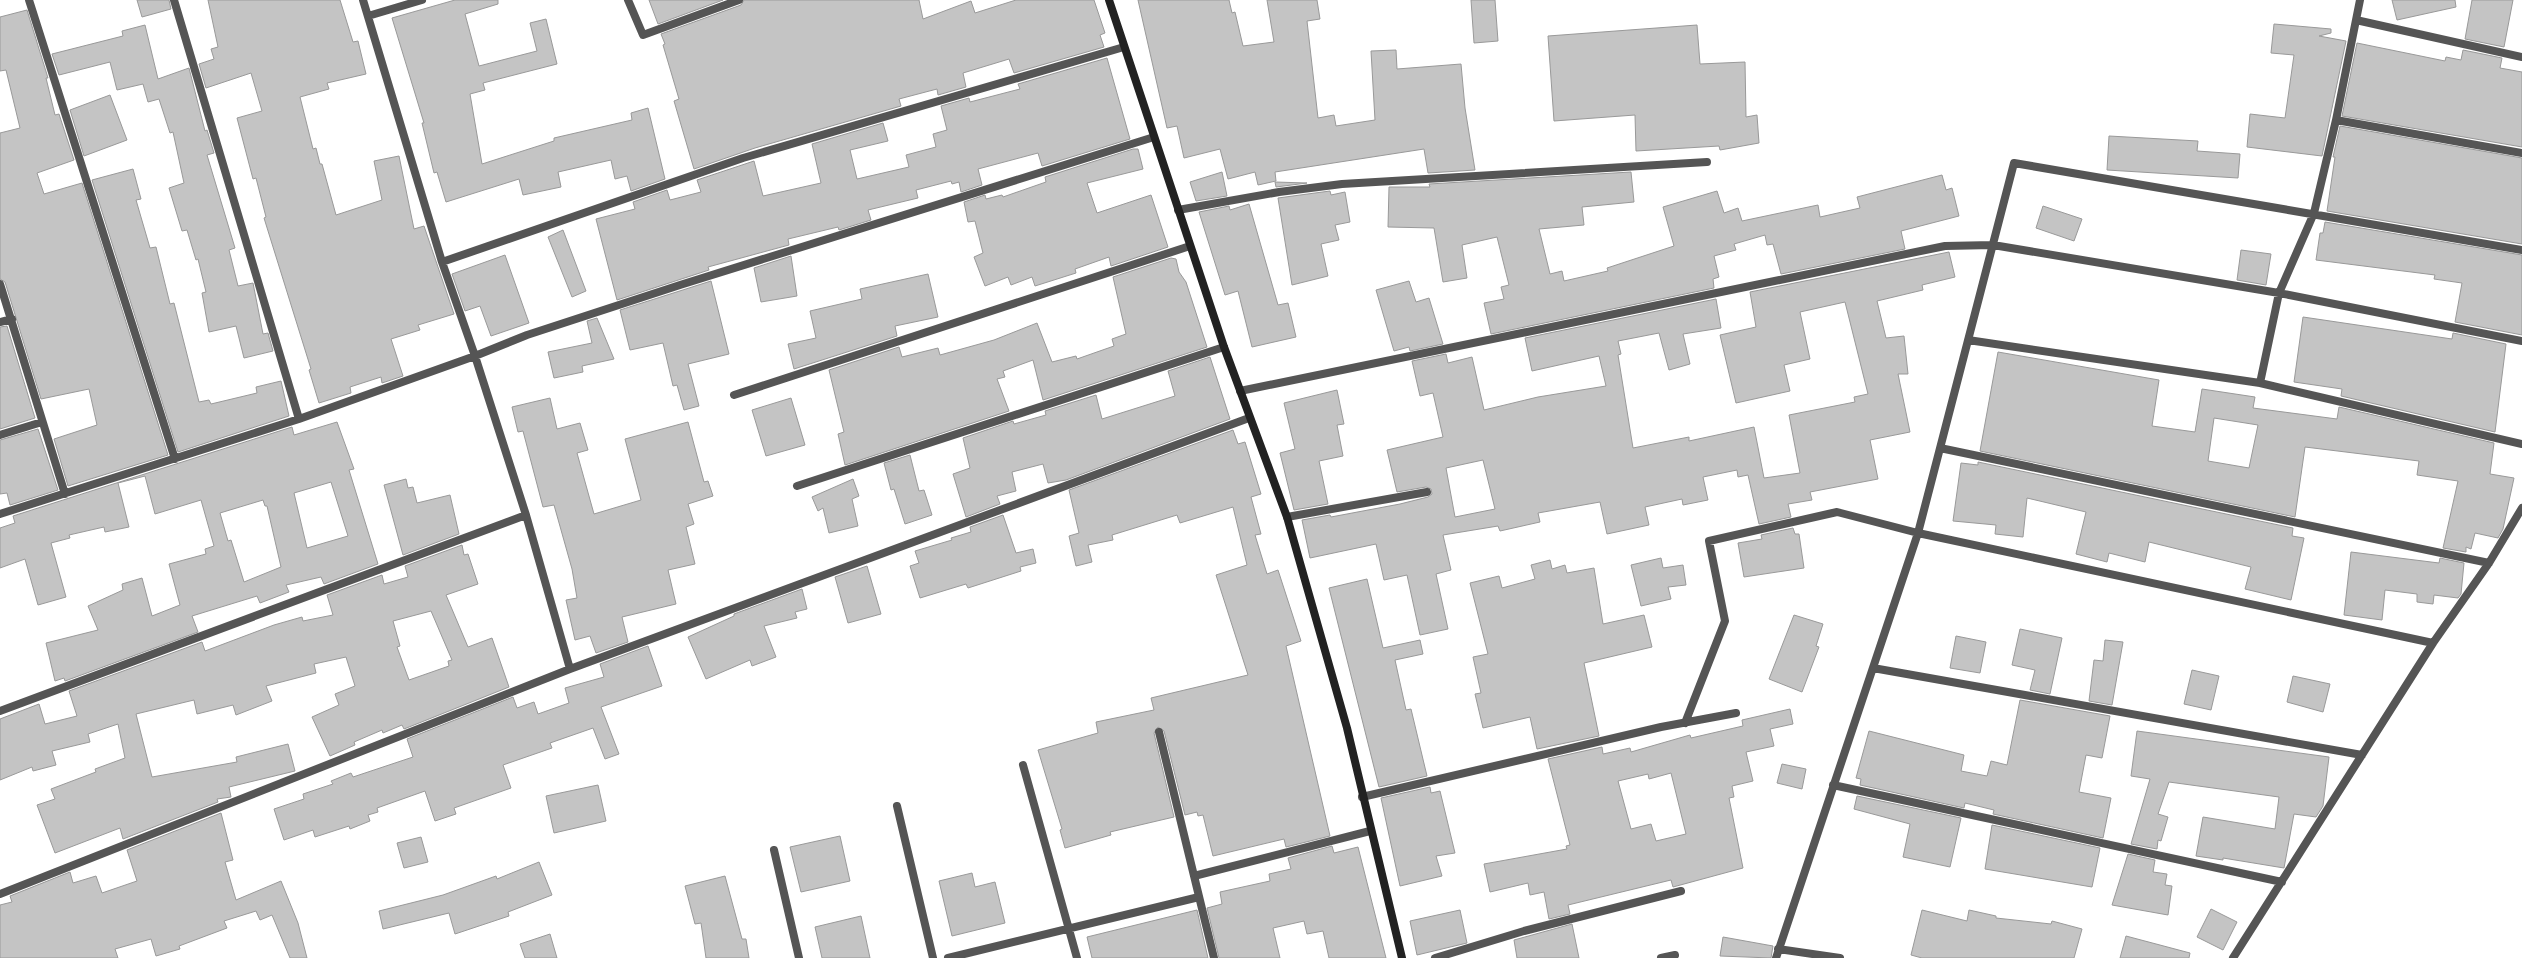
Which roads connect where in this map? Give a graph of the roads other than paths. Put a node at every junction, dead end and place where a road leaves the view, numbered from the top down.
1 (29, 0) edge
2 (174, 0) edge
3 (363, 0) edge
4 (422, 0) edge
5 (628, 0) edge
6 (739, 0) edge
7 (1109, 0) edge
8 (2360, 0) edge
9 (368, 16) junction
10 (2356, 20) junction
11 (1124, 47) junction
12 (2522, 57) edge
13 (2336, 120) junction
14 (1154, 137) junction
15 (2522, 153) edge
16 (1707, 162) dead end
17 (1178, 210) junction
18 (2314, 213) junction
19 (1993, 245) junction
20 (1190, 246) junction
21 (2522, 250) edge
22 (442, 262) junction
23 (0, 284) edge
24 (2279, 292) junction
25 (12, 319) junction
26 (0, 322) edge
27 (1968, 340) junction
28 (2522, 342) edge
29 (1224, 347) junction
30 (476, 356) junction
31 (2260, 383) junction
32 (1240, 391) junction
33 (734, 395) dead end
34 (1249, 418) junction
35 (299, 419) junction
36 (42, 422) junction
37 (0, 435) edge
38 (2522, 444) edge
39 (1940, 448) junction
40 (175, 460) junction
41 (797, 486) dead end
42 (1427, 492) dead end
43 (65, 494) junction
44 (2522, 508) edge
45 (0, 514) edge
46 (526, 515) junction
47 (1287, 517) junction
48 (1918, 533) junction
49 (2489, 563) junction
50 (2433, 643) junction
51 (1873, 668) junction
52 (570, 669) junction
53 (0, 711) edge
54 (1736, 713) dead end
55 (1685, 723) junction
56 (1159, 732) dead end
57 (2362, 754) junction
58 (1023, 764) dead end
59 (1833, 785) junction
60 (1362, 797) junction
61 (897, 806) dead end
62 (1370, 831) junction
63 (774, 850) dead end
64 (1194, 876) junction
65 (2282, 882) junction
66 (1681, 891) dead end
67 (0, 894) edge
68 (1199, 897) junction
69 (1070, 929) junction
70 (1778, 949) junction
71 (1675, 955) dead end
72 (799, 958) edge
73 (933, 958) edge
74 (948, 958) edge
75 (1077, 958) edge
76 (1214, 958) edge
77 (1402, 958) edge
78 (1435, 958) edge
79 (1661, 958) edge
80 (1776, 958) edge
81 (1840, 958) edge
82 (2233, 958) edge

1 - 40 street
2 - 35 street
3 - 9 street
4 - 9 street
5 - 6 street
7 - 11 street
8 - 10 street
9 - 22 street
10 - 12 street
10 - 13 street
11 - 14 street
11 - 22 street
13 - 15 street
13 - 18 street
14 - 17 street
14 - 30 street
16 - 17 street
17 - 20 street
18 - 19 street
18 - 21 street
18 - 24 street
19 - 24 street
19 - 27 street
19 - 32 street
20 - 29 street
20 - 33 street
22 - 30 street
23 - 25 street
24 - 28 street
24 - 31 street
25 - 26 street
25 - 36 street
27 - 31 street
27 - 39 street
29 - 32 street
29 - 41 street
30 - 35 street
30 - 46 street
31 - 38 street
32 - 34 street
34 - 47 street
34 - 52 street
35 - 40 street
36 - 37 street
36 - 43 street
39 - 48 street
39 - 49 street
40 - 43 street
42 - 47 street
43 - 45 street
44 - 49 street
46 - 52 street
46 - 53 street
47 - 60 street
48 - 50 street
48 - 51 street
48 - 55 street
49 - 50 street
50 - 57 street
51 - 57 street
51 - 59 street
52 - 67 street
54 - 55 street
55 - 60 street
56 - 64 street
57 - 65 street
58 - 69 street
59 - 65 street
59 - 70 street
60 - 62 street
61 - 73 street
62 - 64 street
62 - 77 street
63 - 72 street
64 - 68 street
65 - 82 street
66 - 78 street
68 - 69 street
68 - 76 street
69 - 74 street
69 - 75 street
70 - 80 street
70 - 81 street
71 - 79 street

